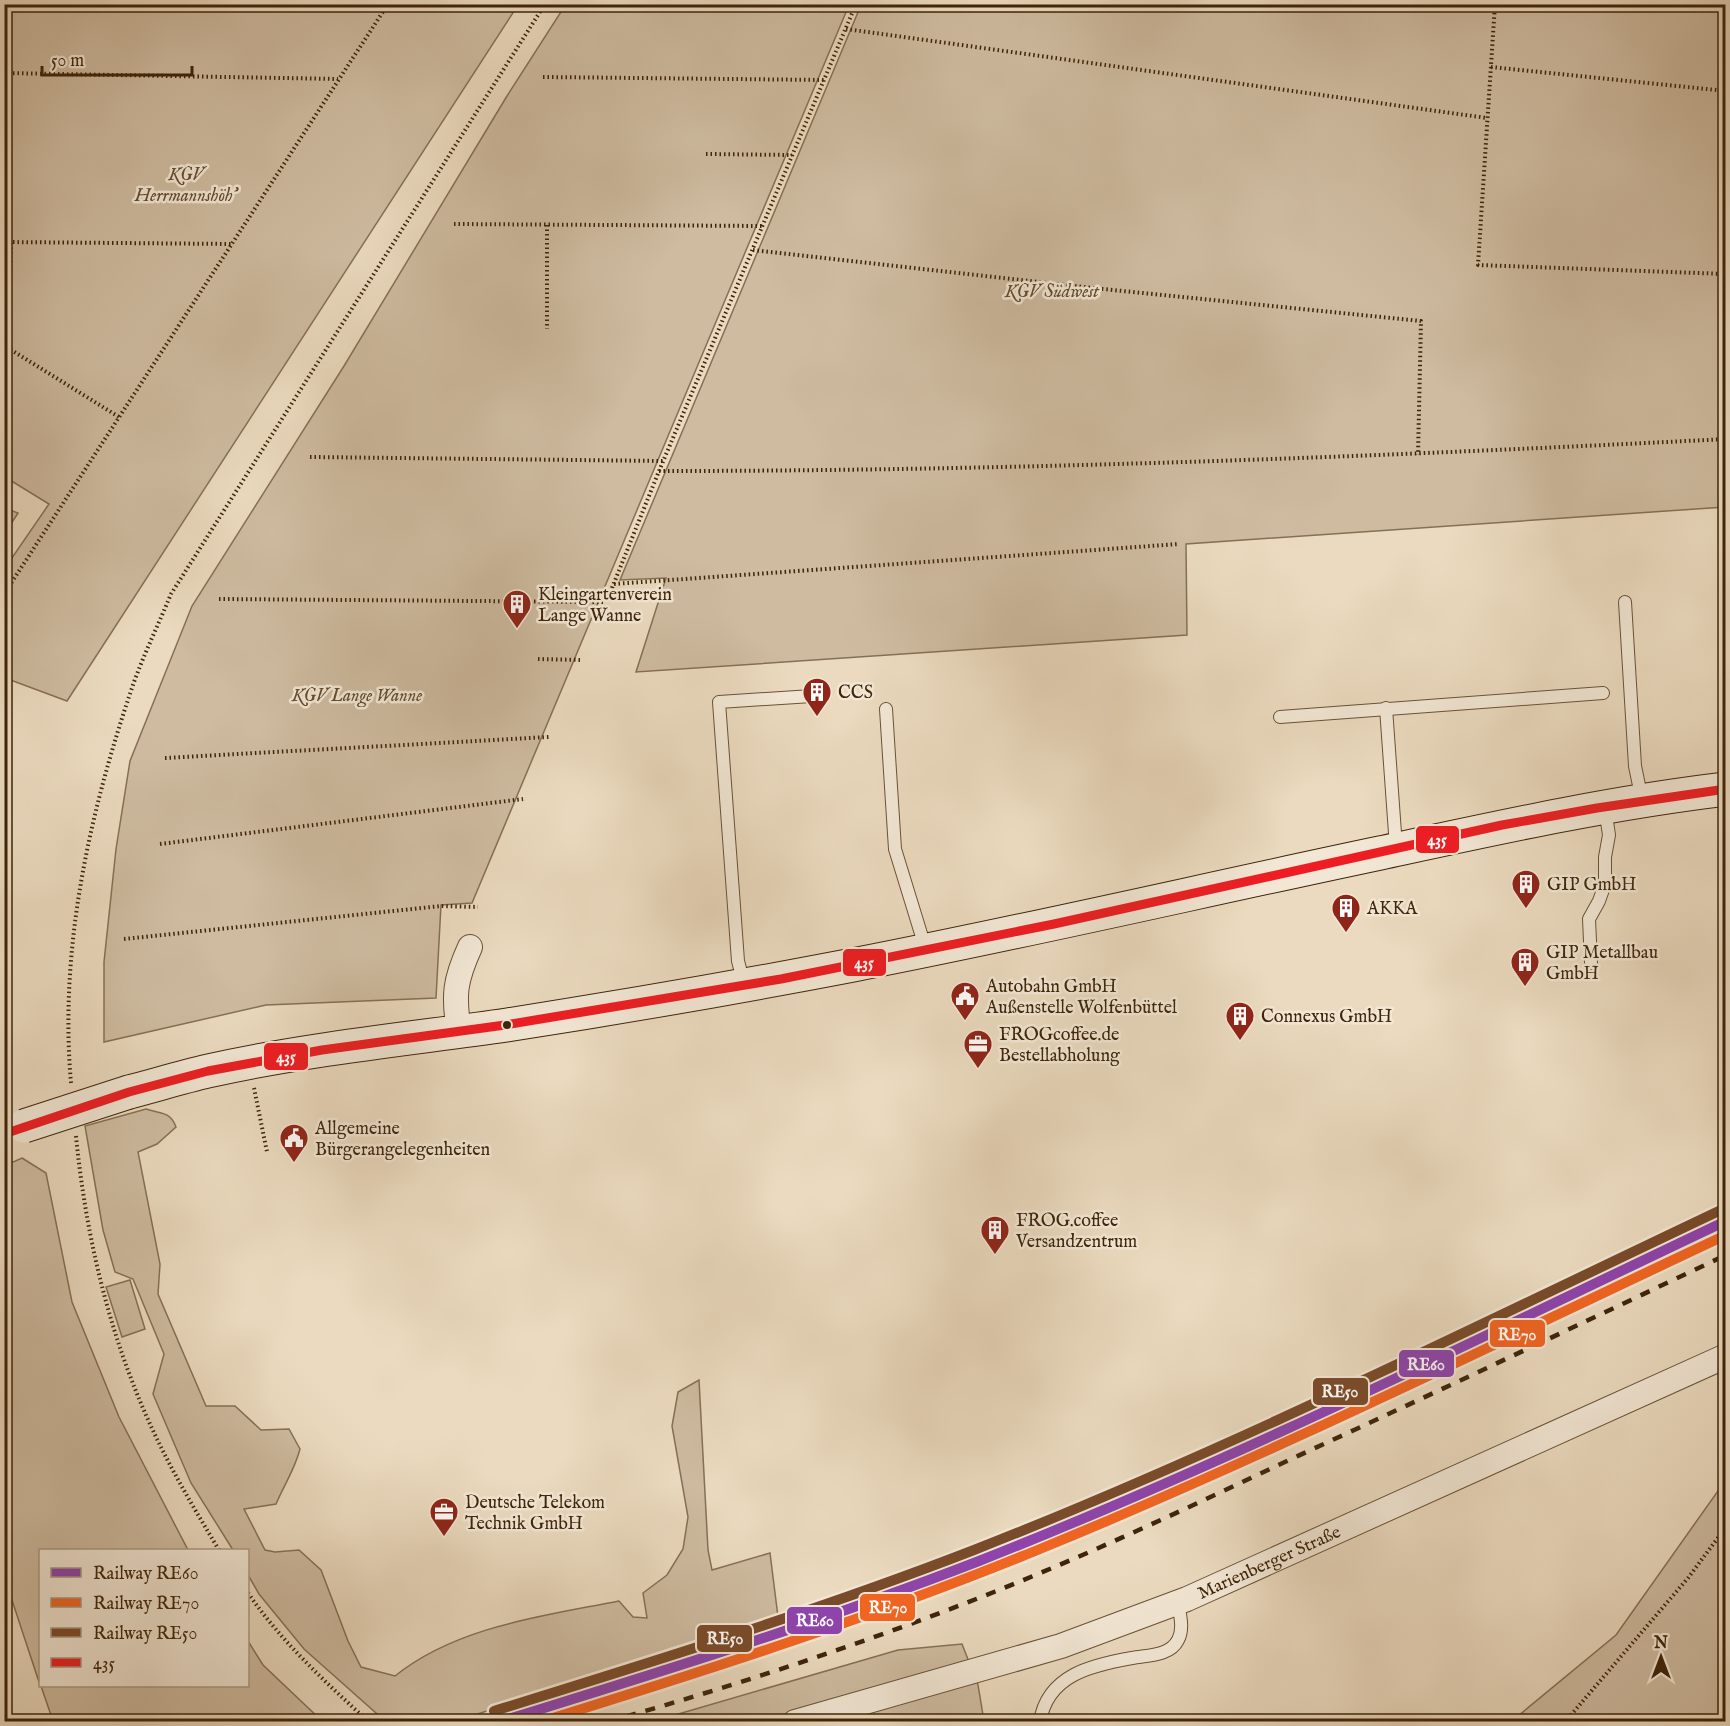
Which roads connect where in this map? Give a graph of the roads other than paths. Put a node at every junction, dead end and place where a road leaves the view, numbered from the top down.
1 (1625, 602) dead end
2 (1603, 693) dead end
3 (812, 696) dead end
4 (1386, 708) junction
5 (886, 709) dead end
6 (1280, 717) dead end
7 (1725, 789) edge
8 (1642, 801) junction
9 (1604, 807) junction
10 (1397, 849) junction
11 (470, 947) dead end
12 (926, 951) junction
13 (1591, 963) dead end
14 (744, 985) junction
15 (459, 1031) junction
16 (14, 1130) edge
17 (1725, 1356) edge
18 (1178, 1603) junction
19 (795, 1722) edge
20 (1040, 1722) edge

1 - 8 lane
2 - 4 lane
3 - 14 lane
4 - 6 lane
4 - 10 lane
5 - 12 lane
7 - 8 street
8 - 9 street
9 - 10 street
9 - 13 lane
10 - 12 street
11 - 15 street
12 - 14 street
14 - 15 street
15 - 16 street, bridge
17 - 18 street, Marienberger Straße
18 - 19 street, Marienberger Straße
18 - 20 lane

